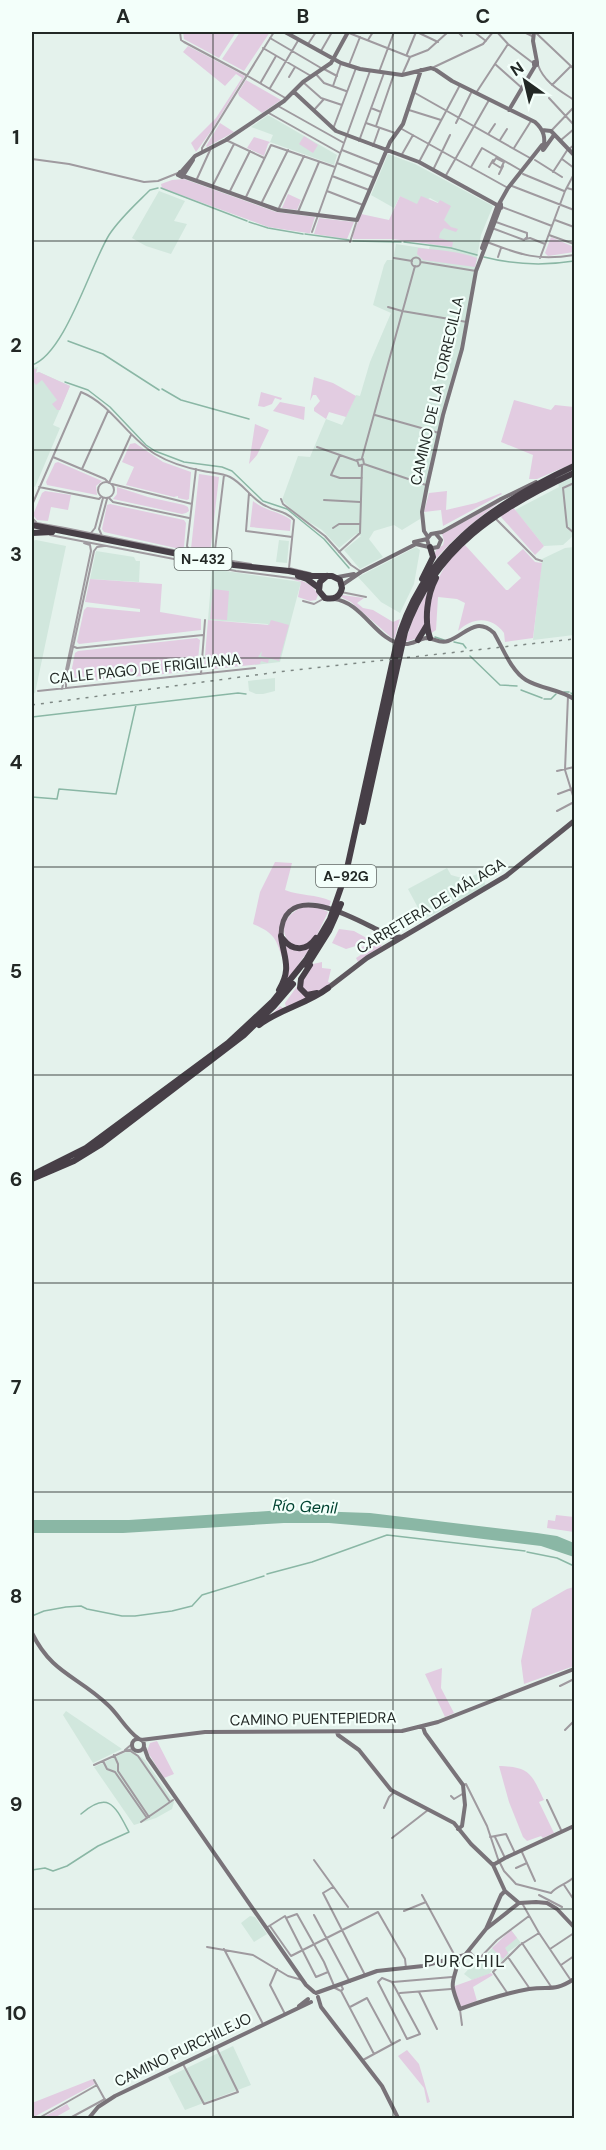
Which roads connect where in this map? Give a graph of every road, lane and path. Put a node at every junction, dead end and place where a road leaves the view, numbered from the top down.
1 (180, 32) edge
2 (274, 32) edge
3 (285, 32) edge
4 (316, 32) edge
5 (332, 32) edge
6 (347, 32) edge
7 (373, 32) edge
8 (394, 32) edge
9 (416, 32) edge
10 (448, 32) edge
11 (458, 32) edge
12 (474, 32) edge
13 (493, 32) edge
14 (497, 32) edge
15 (524, 32) edge
16 (534, 33) edge
17 (295, 34) edge
18 (462, 36) dead end
19 (360, 37) junction
20 (270, 38) junction
21 (299, 39) junction
22 (368, 40) junction
23 (486, 41) junction
24 (438, 42) junction
25 (308, 44) junction
26 (508, 44) junction
27 (263, 48) junction
28 (388, 48) junction
29 (292, 51) junction
30 (321, 51) junction
31 (406, 55) junction
32 (276, 56) junction
33 (410, 57) junction
34 (334, 59) junction
35 (286, 61) junction
36 (341, 63) junction
37 (495, 64) junction
38 (536, 64) junction
39 (349, 66) junction
40 (571, 66) junction
41 (295, 67) junction
42 (322, 68) junction
43 (356, 68) junction
44 (431, 68) junction
45 (574, 69) edge
46 (421, 70) junction
47 (370, 71) junction
48 (382, 72) junction
49 (394, 74) junction
50 (246, 75) junction
51 (313, 75) junction
52 (402, 75) junction
53 (337, 76) junction
54 (289, 77) dead end
55 (303, 82) junction
56 (261, 83) junction
57 (460, 85) junction
58 (552, 85) junction
59 (333, 86) junction
60 (522, 88) junction
61 (270, 89) junction
62 (347, 92) junction
63 (414, 92) junction
64 (474, 92) junction
65 (292, 96) junction
66 (549, 98) dead end
67 (324, 99) junction
68 (489, 100) junction
69 (574, 100) edge
70 (278, 105) junction
71 (342, 105) junction
72 (574, 107) edge
73 (371, 108) junction
74 (313, 110) junction
75 (408, 110) junction
76 (446, 110) junction
77 (509, 110) junction
78 (267, 112) junction
79 (381, 112) junction
80 (567, 115) junction
81 (459, 117) junction
82 (441, 120) junction
83 (531, 122) junction
84 (366, 123) junction
85 (456, 123) dead end
86 (495, 124) dead end
87 (574, 125) edge
88 (476, 126) junction
89 (378, 127) junction
90 (400, 128) junction
91 (333, 129) junction
92 (507, 129) dead end
93 (574, 129) edge
94 (395, 133) junction
95 (489, 133) junction
96 (551, 134) junction
97 (413, 135) junction
98 (450, 135) dead end
99 (543, 135) junction
100 (346, 136) junction
101 (226, 140) junction
102 (500, 140) junction
103 (561, 140) junction
104 (359, 141) junction
105 (344, 143) junction
106 (429, 143) junction
107 (234, 144) junction
108 (574, 145) edge
109 (373, 146) junction
110 (212, 147) junction
111 (514, 148) junction
112 (569, 149) junction
113 (288, 150) junction
114 (543, 150) junction
115 (250, 151) junction
116 (341, 151) junction
117 (386, 151) junction
118 (443, 151) junction
119 (202, 152) junction
120 (496, 155) junction
121 (574, 155) edge
122 (304, 156) junction
123 (401, 156) junction
124 (265, 158) junction
125 (32, 159) edge
126 (456, 159) junction
127 (534, 159) junction
128 (562, 159) junction
129 (506, 161) junction
130 (320, 162) junction
131 (419, 162) junction
132 (337, 163) junction
133 (380, 165) junction
134 (335, 167) junction
135 (471, 167) junction
136 (489, 167) dead end
137 (574, 168) edge
138 (433, 170) junction
139 (553, 171) junction
140 (522, 172) junction
141 (181, 174) junction
142 (499, 174) dead end
143 (574, 174) edge
144 (332, 176) junction
145 (445, 177) junction
146 (562, 177) dead end
147 (375, 178) junction
148 (196, 181) junction
149 (212, 187) junction
150 (510, 187) junction
151 (566, 189) junction
152 (370, 190) junction
153 (574, 190) edge
154 (327, 191) junction
155 (229, 193) junction
156 (245, 199) junction
157 (261, 204) junction
158 (560, 204) junction
159 (363, 205) junction
160 (499, 206) junction
161 (278, 210) junction
162 (574, 210) edge
163 (298, 212) junction
164 (318, 216) junction
165 (357, 220) junction
166 (555, 220) junction
167 (495, 221) junction
168 (552, 226) junction
169 (574, 227) edge
170 (491, 228) junction
171 (312, 231) dead end
172 (528, 235) junction
173 (549, 235) junction
174 (530, 238) junction
175 (526, 239) junction
176 (350, 242) dead end
177 (486, 242) junction
178 (545, 244) junction
179 (574, 244) edge
180 (501, 248) junction
181 (574, 255) edge
182 (498, 257) dead end
183 (394, 258) dead end
184 (540, 258) junction
185 (412, 261) junction
186 (421, 262) junction
187 (415, 266) junction
188 (476, 271) junction
189 (388, 307) dead end
190 (402, 311) junction
191 (467, 322) junction
192 (108, 411) junction
193 (374, 415) junction
194 (439, 433) junction
195 (131, 435) junction
196 (317, 447) dead end
197 (340, 455) junction
198 (52, 457) junction
199 (362, 458) junction
200 (357, 461) junction
201 (363, 465) junction
202 (574, 466) edge
203 (82, 469) junction
204 (196, 469) junction
205 (574, 474) edge
206 (224, 475) junction
207 (563, 475) junction
208 (362, 478) junction
209 (110, 483) junction
210 (574, 483) edge
211 (427, 486) junction
212 (39, 488) junction
213 (249, 493) junction
214 (102, 497) junction
215 (108, 499) junction
216 (281, 499) dead end
217 (324, 500) dead end
218 (361, 502) junction
219 (192, 504) junction
220 (32, 505) edge
221 (503, 510) junction
222 (190, 518) junction
223 (490, 519) junction
224 (500, 520) junction
225 (360, 524) junction
226 (33, 527) edge
227 (333, 528) dead end
228 (74, 530) junction
229 (424, 531) junction
230 (91, 533) junction
231 (574, 533) edge
232 (102, 536) junction
233 (431, 536) junction
234 (292, 537) junction
235 (81, 540) junction
236 (419, 540) junction
237 (106, 546) junction
238 (187, 546) junction
239 (430, 546) junction
240 (180, 551) junction
241 (339, 552) junction
242 (191, 554) junction
243 (214, 558) junction
244 (90, 560) junction
245 (542, 561) dead end
246 (443, 563) junction
247 (351, 565) junction
248 (289, 568) junction
249 (360, 570) junction
250 (318, 576) junction
251 (327, 576) junction
252 (336, 577) junction
253 (346, 577) junction
254 (317, 588) junction
255 (342, 588) junction
256 (366, 597) dead end
257 (326, 599) junction
258 (303, 602) dead end
259 (411, 606) junction
260 (205, 620) dead end
261 (427, 621) junction
262 (204, 635) junction
263 (430, 638) junction
264 (418, 640) junction
265 (72, 646) junction
266 (398, 647) junction
267 (395, 663) junction
268 (255, 668) dead end
269 (201, 674) junction
270 (64, 688) junction
271 (38, 691) dead end
272 (568, 695) junction
273 (574, 699) edge
274 (574, 768) edge
275 (565, 770) junction
276 (557, 771) dead end
277 (574, 788) edge
278 (570, 789) junction
279 (558, 794) dead end
280 (574, 801) edge
281 (557, 811) dead end
282 (574, 821) edge
283 (341, 890) junction
284 (281, 936) junction
285 (386, 936) junction
286 (404, 936) junction
287 (392, 943) junction
288 (319, 948) junction
289 (384, 948) junction
290 (328, 988) junction
291 (244, 1035) junction
292 (228, 1043) junction
293 (32, 1177) edge
294 (32, 1633) edge
295 (573, 1671) edge
296 (574, 1679) edge
297 (560, 1686) dead end
298 (574, 1721) edge
299 (423, 1727) junction
300 (565, 1730) dead end
301 (128, 1731) junction
302 (337, 1732) junction
303 (140, 1739) junction
304 (154, 1739) junction
305 (132, 1747) junction
306 (144, 1747) junction
307 (125, 1750) junction
308 (138, 1751) junction
309 (114, 1755) junction
310 (148, 1758) junction
311 (103, 1761) junction
312 (94, 1765) dead end
313 (463, 1785) junction
314 (394, 1792) junction
315 (464, 1793) junction
316 (451, 1796) dead end
317 (547, 1800) dead end
318 (384, 1808) dead end
319 (428, 1810) junction
320 (148, 1817) junction
321 (141, 1822) dead end
322 (574, 1826) edge
323 (458, 1829) junction
324 (562, 1832) junction
325 (490, 1837) junction
326 (495, 1837) junction
327 (392, 1838) dead end
328 (521, 1850) junction
329 (515, 1853) junction
330 (505, 1858) junction
331 (498, 1859) junction
332 (314, 1860) dead end
333 (527, 1863) junction
334 (493, 1865) junction
335 (516, 1868) dead end
336 (574, 1877) edge
337 (535, 1881) dead end
338 (564, 1885) junction
339 (333, 1887) junction
340 (541, 1890) junction
341 (505, 1891) junction
342 (540, 1894) junction
343 (422, 1895) dead end
344 (574, 1900) edge
345 (426, 1902) junction
346 (536, 1902) junction
347 (521, 1903) junction
348 (551, 1903) junction
349 (562, 1907) dead end
350 (348, 1908) dead end
351 (404, 1911) dead end
352 (314, 1915) dead end
353 (529, 1916) junction
354 (285, 1917) junction
355 (490, 1924) junction
356 (574, 1926) edge
357 (268, 1927) junction
358 (342, 1930) junction
359 (539, 1933) junction
360 (574, 1933) edge
361 (273, 1934) junction
362 (327, 1938) junction
363 (522, 1943) junction
364 (314, 1944) junction
365 (207, 1947) dead end
366 (225, 1949) junction
367 (550, 1949) junction
368 (303, 1950) junction
369 (469, 1951) junction
370 (574, 1956) edge
371 (508, 1957) junction
372 (458, 1958) junction
373 (561, 1965) junction
374 (294, 1968) junction
375 (406, 1968) junction
376 (277, 1969) junction
377 (377, 1971) junction
378 (328, 1972) junction
379 (288, 1976) junction
380 (365, 1976) junction
381 (452, 1977) junction
382 (382, 1978) junction
383 (573, 1980) edge
384 (350, 1982) junction
385 (392, 1982) junction
386 (305, 1983) junction
387 (335, 1988) junction
388 (341, 1988) junction
389 (552, 1988) junction
390 (451, 1989) junction
391 (530, 1989) junction
392 (418, 1992) junction
393 (399, 1993) junction
394 (508, 1994) junction
395 (313, 1998) junction
396 (350, 2007) junction
397 (460, 2009) junction
398 (285, 2014) junction
399 (263, 2025) junction
400 (462, 2025) dead end
401 (436, 2029) dead end
402 (400, 2040) dead end
403 (392, 2044) junction
404 (216, 2048) junction
405 (374, 2054) junction
406 (363, 2061) junction
407 (183, 2064) junction
408 (94, 2080) dead end
409 (97, 2085) junction
410 (106, 2100) junction
411 (92, 2110) junction
412 (39, 2118) edge
413 (70, 2118) edge
414 (89, 2118) edge
415 (398, 2118) edge

1 - 50 street
2 - 20 street
3 - 17 street
4 - 25 street
5 - 30 street
6 - 19 street
6 - 34 street
7 - 22 street
8 - 28 street
9 - 24 street
9 - 31 street
10 - 24 street
11 - 18 street
12 - 23 street
13 - 23 street
14 - 26 street
15 - 16 street
16 - 38 street
16 - 40 street
17 - 21 street
19 - 22 street
19 - 39 street
20 - 27 street
20 - 29 street
21 - 25 street
21 - 29 street
22 - 28 street
23 - 44 street
24 - 33 street
25 - 30 street
26 - 37 street
26 - 38 street
27 - 32 street
27 - 50 street
28 - 31 street
28 - 48 street
29 - 35 street
29 - 42 street
30 - 34 street
31 - 33 street
32 - 35 street
32 - 56 street
33 - 52 street
34 - 36 street
34 - 42 street
35 - 41 street
35 - 61 street
36 - 39 street
36 - 53 street
37 - 60 street
37 - 64 street
38 - 58 street
38 - 60 street
39 - 43 street
40 - 45 street
40 - 58 street
41 - 51 street
41 - 54 street
42 - 51 street
42 - 53 street
43 - 47 street
43 - 62 street
44 - 46 street
44 - 57 street
46 - 52 street
46 - 63 street
47 - 48 street
47 - 100 street
48 - 49 street
48 - 73 street
49 - 52 street
49 - 79 street
50 - 56 street
50 - 119 street
51 - 55 street
51 - 59 street
53 - 59 street
55 - 65 street
55 - 67 street
56 - 61 street
57 - 64 street
57 - 76 street
58 - 69 street
59 - 62 street
60 - 77 street
61 - 65 street
62 - 71 street
63 - 75 street
63 - 76 street
64 - 68 street
64 - 81 street
65 - 70 street
65 - 74 street
66 - 80 street
67 - 71 street
67 - 74 street
68 - 77 street
68 - 88 street
70 - 78 street
70 - 105 street
71 - 91 street
72 - 80 street
73 - 79 street
73 - 84 street
74 - 91 street
75 - 82 street
75 - 90 street
76 - 81 street
76 - 82 street
77 - 83 street
78 - 101 street
78 - 116 street
79 - 89 street
80 - 87 street
80 - 96 street
81 - 85 street
81 - 88 street
82 - 106 street
83 - 99 street
83 - 111 street
84 - 89 street
84 - 104 street
86 - 95 street
88 - 95 street
88 - 126 street
89 - 94 street
89 - 109 street
90 - 94 street
90 - 97 street
91 - 100 street
92 - 102 street
93 - 103 street
94 - 117 street
95 - 102 street
96 - 99 street
96 - 99 street
96 - 103 street
96 - 114 street, CAMINO DE LA TORRECILLA
97 - 106 street
97 - 123 street
98 - 118 street
99 - 114 street, CAMINO DE LA TORRECILLA
99 - 127 street
100 - 104 street
100 - 105 street
101 - 107 street
101 - 110 street
102 - 111 street
103 - 112 street
104 - 109 street
105 - 116 street
106 - 118 street
106 - 131 street
107 - 115 street
107 - 149 street
108 - 112 street
109 - 117 street
110 - 119 street
110 - 148 street
111 - 127 street
112 - 121 street
112 - 128 street
113 - 122 street
113 - 124 street
113 - 157 street
114 - 127 street, CAMINO DE LA TORRECILLA
115 - 124 street
115 - 155 street
116 - 132 street
116 - 133 street
117 - 123 street
117 - 133 street
118 - 126 street
118 - 138 street
119 - 141 street
120 - 129 street
120 - 135 street
120 - 136 street
122 - 130 street
122 - 161 street
123 - 131 street
124 - 156 street
125 - 141 street
126 - 135 street
126 - 145 street
127 - 139 street
127 - 140 street, CAMINO DE LA TORRECILLA
128 - 137 street
128 - 139 street
129 - 140 street
129 - 142 street
130 - 134 street
130 - 163 street
131 - 138 street
132 - 134 street
132 - 147 street
133 - 147 street
134 - 144 street
135 - 150 street
138 - 145 street
139 - 146 street
140 - 150 street, CAMINO DE LA TORRECILLA
140 - 151 street
141 - 148 street
143 - 151 street
144 - 152 street
144 - 154 street
145 - 160 street
147 - 152 street
148 - 149 street
149 - 155 street
150 - 158 street
150 - 160 street, CAMINO DE LA TORRECILLA
151 - 153 street
151 - 158 street
152 - 159 street
154 - 159 street
154 - 164 street
155 - 156 street
156 - 157 street
157 - 161 street
158 - 162 street
158 - 166 street
159 - 165 street
160 - 167 street, CAMINO DE LA TORRECILLA
160 - 168 street
160 - 170 street, CAMINO DE LA TORRECILLA
161 - 163 street
163 - 164 street
164 - 165 street
164 - 171 street
165 - 176 street
166 - 168 street
166 - 169 street
167 - 170 street, CAMINO DE LA TORRECILLA
167 - 172 street
168 - 173 street
170 - 175 street
170 - 177 street, CAMINO DE LA TORRECILLA
172 - 174 street
172 - 175 street
173 - 178 street
173 - 179 street
174 - 175 street
174 - 178 street
177 - 180 street
177 - 188 street, CAMINO DE LA TORRECILLA
178 - 184 street
180 - 182 street
180 - 184 street
181 - 184 street
183 - 185 street
185 - 186 street
185 - 187 street
186 - 187 street
186 - 188 street
187 - 190 street
188 - 191 street, CAMINO DE LA TORRECILLA
189 - 190 street
190 - 191 street
190 - 193 street
191 - 194 street, CAMINO DE LA TORRECILLA
192 - 195 street
192 - 198 street
192 - 203 street
193 - 194 street
193 - 199 street
194 - 211 street, CAMINO DE LA TORRECILLA
195 - 204 street
195 - 209 street
196 - 197 street
197 - 200 street
197 - 208 street
198 - 203 street
198 - 212 street
199 - 200 street
199 - 201 street
200 - 201 street
201 - 208 street
201 - 211 street
202 - 207 highway, A-92G
203 - 209 street
204 - 206 street
204 - 219 street
205 - 207 highway, A-92G
206 - 213 street
206 - 243 street
207 - 221 highway, A-92G
207 - 233 street
207 - 259 highway, A-92G
208 - 218 street
209 - 214 street
209 - 215 street
209 - 219 street
210 - 231 street
211 - 229 street, CAMINO DE LA TORRECILLA
212 - 214 street
212 - 220 street
213 - 234 street
213 - 234 street
214 - 215 street
214 - 230 street
215 - 222 street
215 - 232 street
216 - 241 street
217 - 218 street
218 - 225 street
219 - 222 street
221 - 223 highway, A-92G
221 - 224 street
222 - 238 street
223 - 224 street
223 - 246 highway, A-92G
224 - 245 street
225 - 227 street
225 - 241 street
226 - 228 street
226 - 228 street
226 - 235 street
226 - 250 highway, N-432
226 - 254 highway, N-432
228 - 230 street
229 - 233 street
229 - 236 street, CAMINO DE LA TORRECILLA
230 - 232 street
232 - 240 street
233 - 236 street
233 - 239 street
233 - 239 street
234 - 248 street
235 - 237 street
235 - 244 street
236 - 249 street
237 - 244 street
237 - 254 street
238 - 240 street
238 - 242 street
239 - 255 street
239 - 259 highway
240 - 242 street
241 - 247 street
242 - 243 street
243 - 248 street
244 - 265 street
246 - 261 highway
246 - 266 highway, A-92G
247 - 249 street
247 - 253 street
248 - 250 street
249 - 253 street
250 - 251 highway, N-432
251 - 252 highway, N-432
251 - 254 highway
252 - 253 street
252 - 255 highway
254 - 257 highway, N-432
255 - 256 street
255 - 257 highway
257 - 258 street
257 - 264 street
259 - 266 highway, A-92G
260 - 262 street
261 - 263 highway
261 - 264 highway
262 - 265 street
262 - 269 street
263 - 264 street
263 - 272 street
265 - 270 street
266 - 267 highway, A-92G
267 - 283 highway, A-92G
267 - 288 highway, A-92G
268 - 269 street, CALLE PAGO DE FRIGILIANA
269 - 270 street, CALLE PAGO DE FRIGILIANA
270 - 271 street, CALLE PAGO DE FRIGILIANA
272 - 273 street
272 - 275 street
274 - 275 street
275 - 276 street
275 - 278 street
277 - 278 street
278 - 279 street
278 - 280 street
280 - 281 street
282 - 286 main road, CARRETERA DE MÁLAGA
283 - 284 highway
283 - 292 highway, A-92G
284 - 285 main road
284 - 292 highway
285 - 286 main road
285 - 287 main road
285 - 289 main road
286 - 287 main road, CARRETERA DE MÁLAGA
287 - 289 main road, CARRETERA DE MÁLAGA
288 - 290 highway
288 - 291 highway, A-92G
289 - 290 main road, CARRETERA DE MÁLAGA
290 - 291 highway
291 - 293 highway, A-92G
292 - 293 highway, A-92G
294 - 301 street
295 - 299 street, CAMINO PUENTEPIEDRA
296 - 297 street
298 - 300 street
299 - 302 street, CAMINO PUENTEPIEDRA
299 - 313 street
301 - 303 street
301 - 305 street
302 - 304 street, CAMINO PUENTEPIEDRA
302 - 314 street
303 - 304 street, CAMINO PUENTEPIEDRA
303 - 305 street
303 - 306 street
304 - 306 street, CAMINO PUENTEPIEDRA
305 - 307 street
305 - 307 street
305 - 308 street
305 - 320 street
306 - 308 street, CAMINO PUENTEPIEDRA
306 - 310 street
307 - 309 street
308 - 310 street
309 - 311 street
309 - 320 street
310 - 357 street
311 - 312 street
311 - 320 street
313 - 315 street
313 - 325 street
314 - 318 street
314 - 319 street
315 - 316 street
315 - 323 street
317 - 324 street
319 - 323 street
319 - 327 street
320 - 321 street
322 - 324 street
323 - 334 street
324 - 328 street
325 - 326 street
325 - 331 street
326 - 329 street
326 - 330 street
328 - 329 street
328 - 333 street
329 - 330 street
330 - 331 street
331 - 334 street
331 - 340 street
332 - 339 street
333 - 335 street
333 - 337 street
334 - 341 street
336 - 338 street
338 - 340 street
338 - 344 street
339 - 350 street
339 - 358 street
340 - 342 street
341 - 347 street
341 - 355 street
342 - 346 street
342 - 348 street
343 - 345 street
345 - 351 street
345 - 372 street
346 - 347 street
346 - 348 street
347 - 353 street
347 - 355 street
348 - 349 street
348 - 356 street
352 - 362 street
353 - 359 street
353 - 369 street
354 - 357 street
354 - 364 street
354 - 368 street
355 - 369 street
357 - 361 street
358 - 362 street
358 - 375 street
358 - 380 street
359 - 363 street
359 - 367 street
360 - 367 street
361 - 368 street
361 - 374 street
362 - 364 street
362 - 384 street
363 - 371 street
363 - 389 street
364 - 368 street
364 - 378 street
365 - 366 street
366 - 376 street
366 - 399 street
367 - 373 street
368 - 378 street
369 - 372 street
370 - 373 street
371 - 391 street
371 - 394 street
372 - 375 street, CAMINO PURCHILEJO
372 - 381 street
373 - 383 street
374 - 379 street
374 - 386 street
375 - 377 street, CAMINO PURCHILEJO
376 - 379 street
376 - 398 street
377 - 380 street, CAMINO PURCHILEJO
377 - 382 street
378 - 387 street
379 - 386 street
380 - 384 street, CAMINO PURCHILEJO
381 - 385 street
381 - 390 street
382 - 385 street
382 - 393 street
383 - 389 street
384 - 388 street, CAMINO PURCHILEJO
385 - 393 street
386 - 395 street
387 - 388 street, CAMINO PURCHILEJO
387 - 395 street, CAMINO PURCHILEJO
388 - 396 street
389 - 391 street
390 - 392 street
390 - 397 street
391 - 394 street
392 - 393 street
392 - 401 street
394 - 397 street
395 - 398 street, CAMINO PURCHILEJO
395 - 406 street
396 - 403 street
396 - 405 street
397 - 400 street
398 - 399 street, CAMINO PURCHILEJO
399 - 404 street, CAMINO PURCHILEJO
402 - 403 street
403 - 405 street
404 - 407 street, CAMINO PURCHILEJO
404 - 407 street
405 - 406 street
406 - 415 street
407 - 410 street, CAMINO PURCHILEJO
408 - 409 street
409 - 410 street
409 - 412 street
410 - 411 street, CAMINO PURCHILEJO
411 - 413 street
411 - 414 street, CAMINO PURCHILEJO

